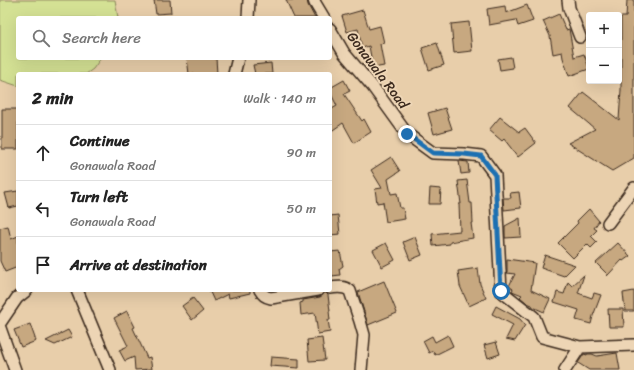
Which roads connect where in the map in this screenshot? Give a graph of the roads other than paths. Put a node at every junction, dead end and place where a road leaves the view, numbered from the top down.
1 (249, 0) edge
2 (314, 0) edge
3 (568, 0) edge
4 (248, 16) edge
5 (323, 16) edge
6 (332, 32) edge
7 (580, 37) dead end
8 (238, 60) edge
9 (234, 72) edge
10 (634, 188) edge
11 (608, 223) dead end
12 (332, 288) edge
13 (24, 292) edge
14 (78, 292) edge
15 (262, 292) edge
16 (306, 292) edge
17 (0, 323) edge
18 (0, 328) edge
19 (634, 345) edge
20 (580, 348) junction
21 (15, 370) edge
22 (110, 370) edge
23 (361, 370) edge
24 (565, 370) edge

1 - 4 street
2 - 5 street
3 - 7 street
6 - 20 street, Gonawala Road
8 - 9 street
10 - 11 street
12 - 23 street
13 - 17 street
14 - 22 street
15 - 16 street
18 - 21 street
19 - 20 street, Gonawala Road
20 - 24 street

